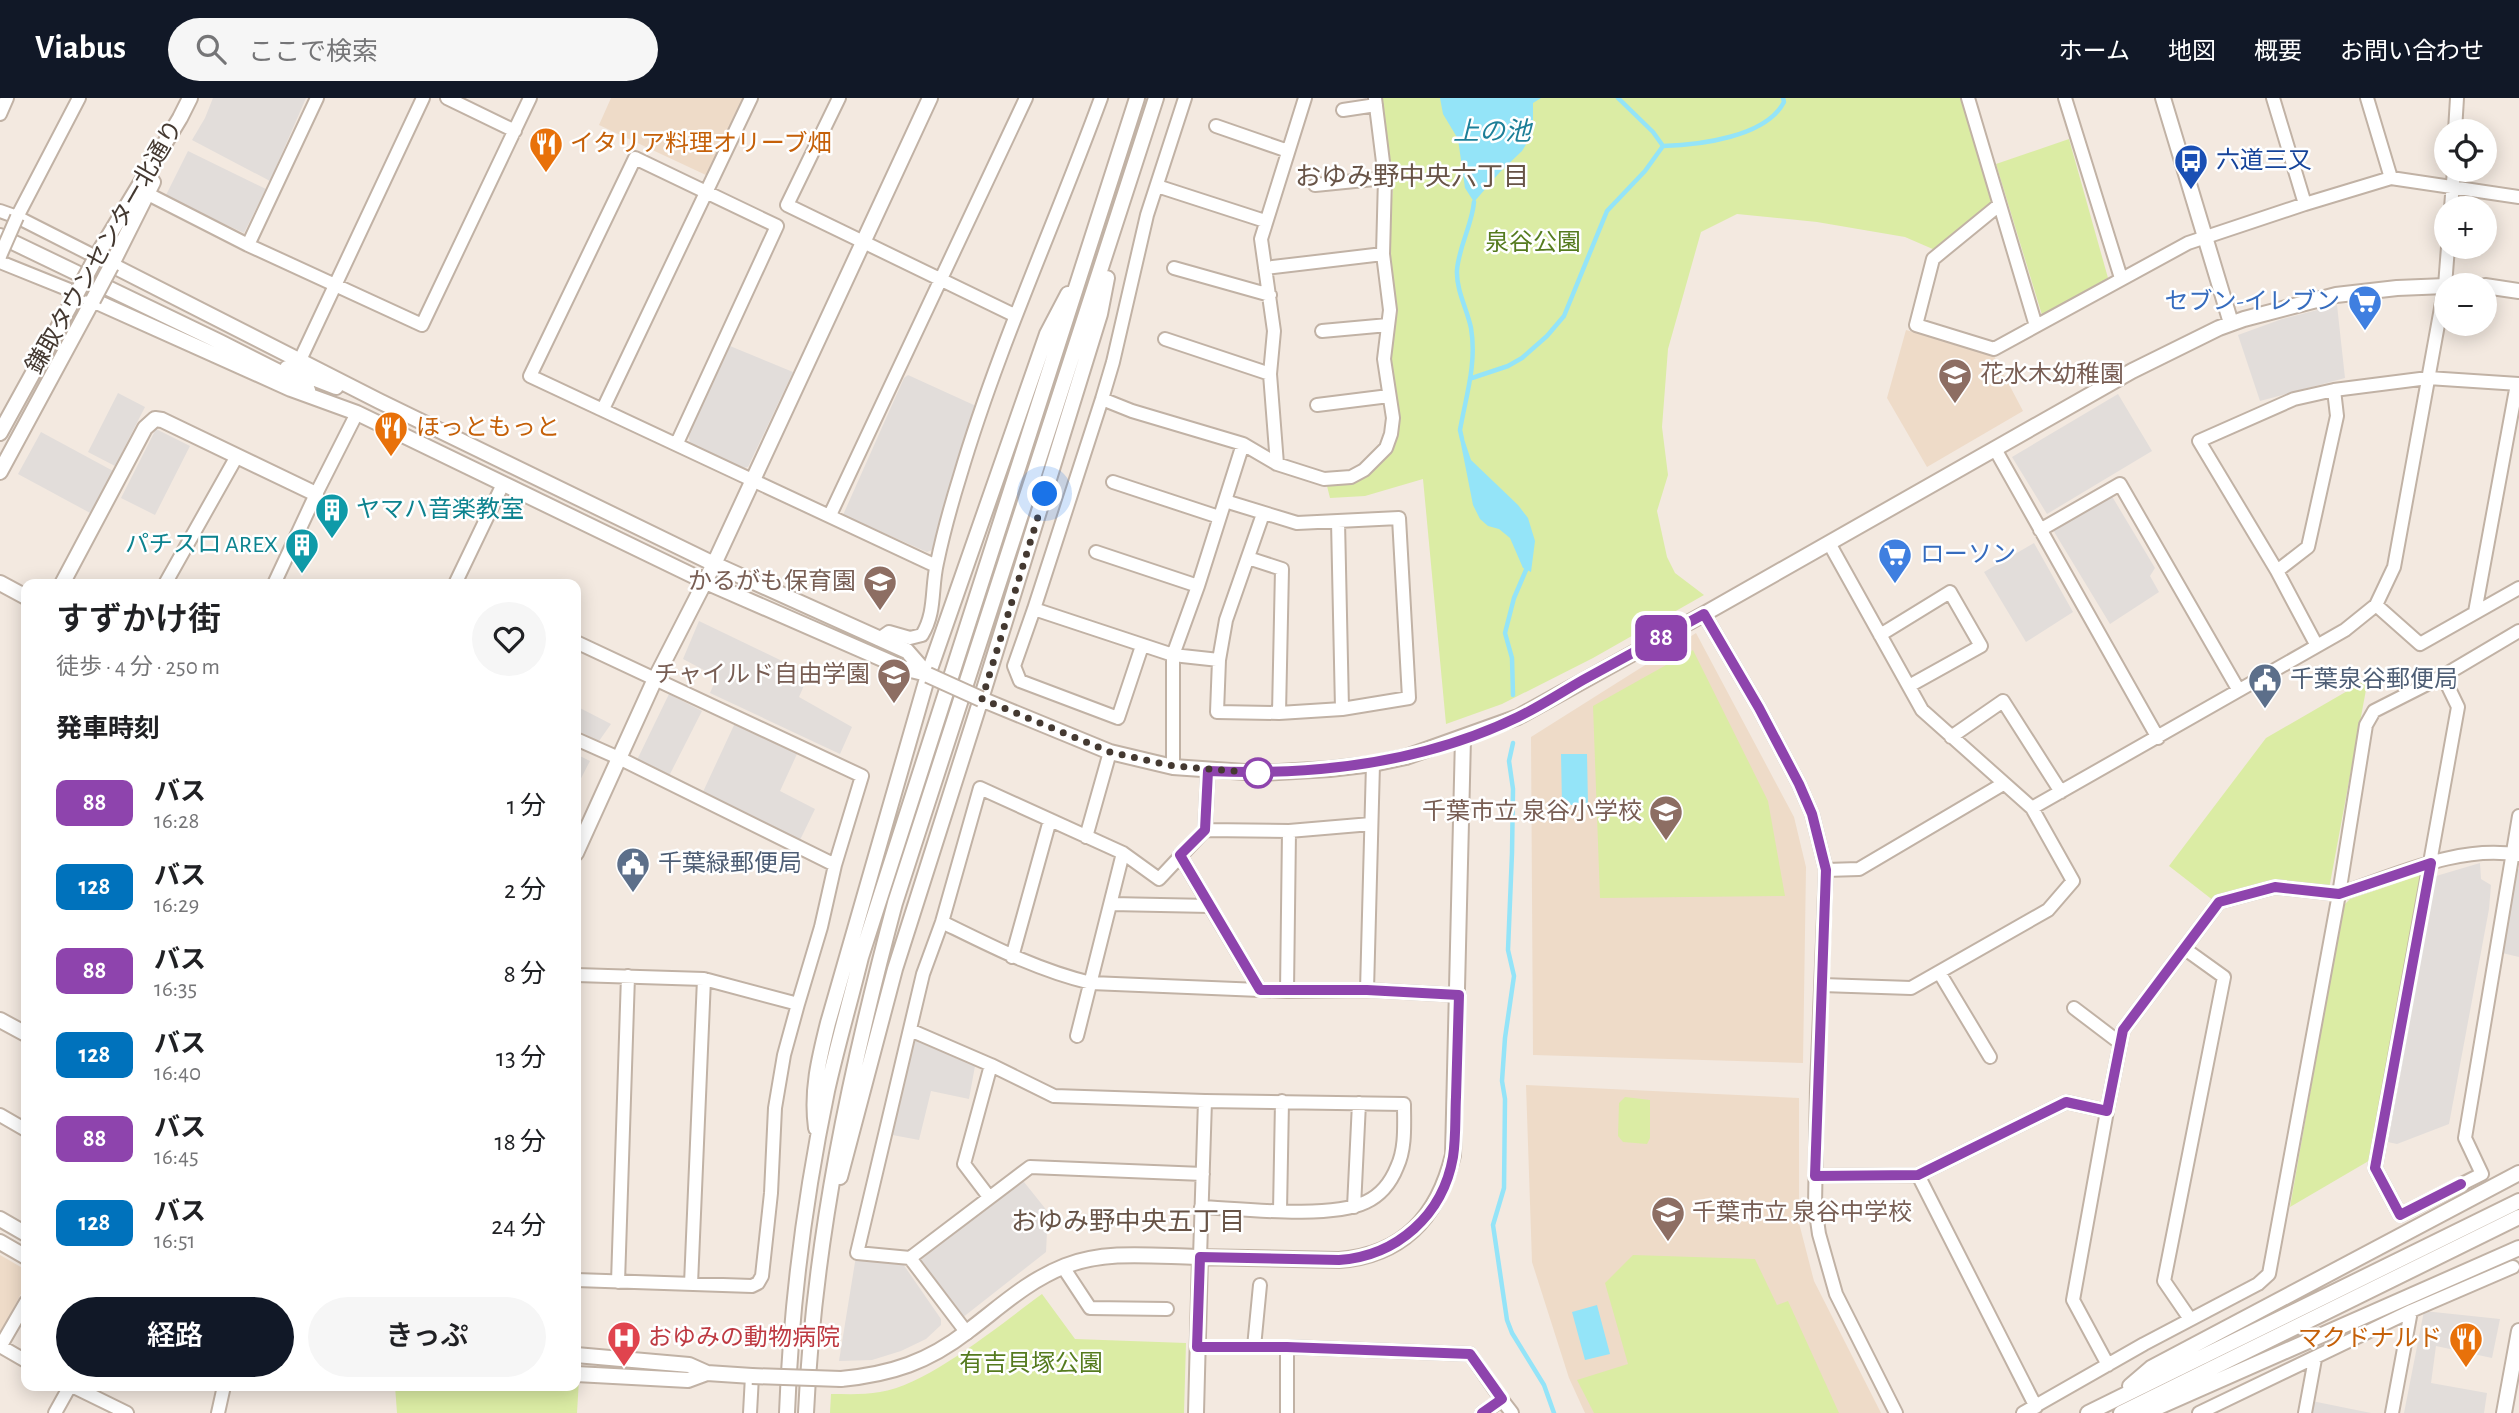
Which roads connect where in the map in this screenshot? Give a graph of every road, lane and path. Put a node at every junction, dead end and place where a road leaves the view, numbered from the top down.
1 (6, 98) edge
2 (79, 98) edge
3 (190, 98) edge
4 (200, 98) edge
5 (317, 98) edge
6 (423, 98) edge
7 (447, 98) edge
8 (530, 98) edge
9 (751, 98) edge
10 (839, 98) edge
11 (930, 98) edge
12 (1026, 98) edge
13 (1101, 98) edge
14 (1137, 98) edge
15 (1156, 98) edge
16 (1185, 98) edge
17 (1305, 98) edge
18 (1968, 98) edge
19 (2065, 98) edge
20 (2163, 98) edge
21 (2273, 98) edge
22 (2367, 98) edge
23 (2457, 98) edge
24 (1376, 101) edge
25 (1343, 110) dead end
26 (0, 114) edge
27 (2456, 119) edge
28 (1216, 126) dead end
29 (515, 131) junction
30 (1288, 150) junction
31 (1385, 178) junction
32 (2391, 178) junction
33 (2453, 182) edge
34 (1315, 185) dead end
35 (1157, 187) junction
36 (2453, 188) junction
37 (708, 191) junction
38 (146, 193) junction
39 (2452, 196) edge
40 (2519, 197) edge
41 (2305, 204) junction
42 (1999, 205) junction
43 (0, 211) edge
44 (17, 217) junction
45 (1265, 221) junction
46 (1113, 235) junction
47 (0, 236) edge
48 (2205, 236) junction
49 (864, 241) junction
50 (248, 245) junction
51 (1383, 254) junction
52 (0, 256) edge
53 (96, 257) junction
54 (0, 262) edge
55 (111, 266) junction
56 (1174, 268) dead end
57 (1265, 268) junction
58 (1082, 271) junction
59 (940, 278) junction
60 (2120, 278) junction
61 (334, 285) junction
62 (2434, 286) edge
63 (2497, 288) edge
64 (2519, 291) edge
65 (77, 293) junction
66 (1270, 295) junction
67 (93, 300) junction
68 (1014, 315) junction
69 (2231, 323) junction
70 (1388, 325) junction
71 (2036, 326) junction
72 (1322, 331) dead end
73 (2436, 336) edge
74 (1165, 339) dead end
75 (220, 341) junction
76 (300, 360) junction
77 (1270, 374) junction
78 (2428, 378) junction
79 (2518, 384) edge
80 (2334, 390) junction
81 (1389, 396) junction
82 (320, 398) junction
83 (1102, 399) junction
84 (379, 401) junction
85 (1317, 405) dead end
86 (603, 409) junction
87 (357, 413) junction
88 (0, 433) edge
89 (677, 443) junction
90 (1243, 444) junction
91 (1995, 449) junction
92 (237, 456) junction
93 (1277, 464) junction
94 (0, 472) edge
95 (753, 480) junction
96 (1114, 482) dead end
97 (503, 484) junction
98 (316, 494) junction
99 (1224, 500) junction
100 (1262, 514) junction
101 (830, 515) junction
102 (1219, 517) junction
103 (1338, 521) junction
104 (2040, 530) junction
105 (1829, 543) junction
106 (1097, 552) dead end
107 (1248, 558) junction
108 (714, 564) junction
109 (936, 566) junction
110 (2277, 571) junction
111 (65, 579) edge
112 (168, 579) edge
113 (276, 579) edge
114 (457, 579) edge
115 (706, 582) junction
116 (0, 583) edge
117 (1198, 586) junction
118 (2519, 588) edge
119 (21, 594) edge
120 (2376, 605) junction
121 (1034, 610) junction
122 (2475, 612) junction
123 (1704, 614) junction
124 (2519, 631) edge
125 (1880, 635) junction
126 (879, 639) junction
127 (581, 644) edge
128 (1142, 646) junction
129 (2317, 646) junction
130 (1173, 655) junction
131 (1219, 660) junction
132 (928, 675) junction
133 (2443, 676) junction
134 (656, 679) junction
135 (1909, 686) junction
136 (2238, 689) junction
137 (982, 699) junction
138 (1342, 709) junction
139 (1279, 713) junction
140 (1951, 737) junction
141 (2158, 737) junction
142 (1463, 738) junction
143 (581, 741) edge
144 (1110, 752) junction
145 (621, 759) junction
146 (1373, 764) junction
147 (1173, 766) junction
148 (1208, 771) junction
149 (2003, 784) junction
150 (2061, 792) junction
151 (2032, 808) junction
152 (2519, 816) edge
153 (1050, 820) junction
154 (1371, 824) junction
155 (1205, 830) junction
156 (1289, 831) junction
157 (581, 837) edge
158 (1086, 837) junction
159 (1123, 853) junction
160 (2515, 854) edge
161 (1180, 855) junction
162 (2431, 863) junction
163 (835, 864) junction
164 (1826, 870) junction
165 (2339, 894) junction
166 (1111, 904) junction
167 (1210, 906) junction
168 (942, 922) junction
169 (2185, 949) junction
170 (1012, 957) junction
171 (1939, 972) junction
172 (581, 975) edge
173 (628, 976) junction
174 (704, 979) junction
175 (1091, 983) junction
176 (1822, 985) junction
177 (1260, 990) junction
178 (1367, 990) junction
179 (1287, 991) junction
180 (1459, 995) junction
181 (797, 1004) junction
182 (2074, 1008) dead end
183 (0, 1020) edge
184 (910, 1030) junction
185 (21, 1031) edge
186 (1077, 1036) dead end
187 (2120, 1043) junction
188 (1990, 1057) dead end
189 (991, 1065) junction
190 (1205, 1101) junction
191 (1282, 1101) junction
192 (1359, 1103) junction
193 (2107, 1111) junction
194 (0, 1115) edge
195 (21, 1127) edge
196 (817, 1140) junction
197 (2519, 1173) edge
198 (1203, 1174) junction
199 (1918, 1175) junction
200 (1815, 1176) junction
201 (989, 1198) junction
202 (2519, 1201) edge
203 (827, 1205) junction
204 (1201, 1207) junction
205 (1354, 1207) junction
206 (1280, 1211) junction
207 (2519, 1217) edge
208 (0, 1219) edge
209 (21, 1231) edge
210 (0, 1242) edge
211 (2519, 1248) edge
212 (21, 1254) edge
213 (1200, 1257) junction
214 (910, 1258) junction
215 (1063, 1267) junction
216 (2513, 1267) dead end
217 (581, 1280) edge
218 (618, 1282) junction
219 (691, 1284) junction
220 (1260, 1285) dead end
221 (1167, 1309) dead end
222 (21, 1310) edge
223 (2411, 1311) junction
224 (2190, 1319) junction
225 (2519, 1331) edge
226 (967, 1333) junction
227 (0, 1346) edge
228 (1197, 1347) junction
229 (1254, 1347) junction
230 (1287, 1347) junction
231 (581, 1355) edge
232 (21, 1358) edge
233 (2315, 1359) junction
234 (2108, 1365) junction
235 (707, 1373) junction
236 (581, 1374) edge
237 (751, 1376) junction
238 (68, 1391) edge
239 (81, 1391) edge
240 (223, 1391) edge
241 (1502, 1399) junction
242 (2036, 1407) junction
243 (2117, 1407) edge
244 (55, 1413) edge
245 (127, 1413) edge
246 (218, 1413) edge
247 (750, 1413) edge
248 (787, 1413) edge
249 (806, 1413) edge
250 (1196, 1413) edge
251 (1287, 1413) edge
252 (1482, 1413) edge
253 (1512, 1413) edge
254 (1896, 1413) edge
255 (2023, 1413) edge
256 (2088, 1413) edge
257 (2145, 1413) edge
258 (2199, 1413) edge
259 (2305, 1413) edge
260 (2392, 1413) edge
261 (2504, 1413) edge

1 - 26 street
2 - 44 street
3 - 53 street, 鎌取タウンセンター北通り
4 - 38 street, 鎌取タウンセンター北通り
5 - 50 street
6 - 61 street
7 - 29 street
8 - 29 street
9 - 37 street
10 - 49 street
11 - 49 street
12 - 59 street
13 - 68 street
14 - 58 street
15 - 46 street
16 - 35 street
17 - 30 street
18 - 42 street
19 - 60 street
20 - 48 street
21 - 41 street
22 - 32 street
23 - 27 street
24 - 25 street
24 - 31 street
28 - 30 street
29 - 61 street
30 - 45 street
31 - 34 street
31 - 51 street
32 - 36 street
32 - 41 street
33 - 36 street
35 - 45 street
35 - 83 street
36 - 39 street
36 - 40 street
37 - 86 street
37 - 86 street
37 - 89 street
38 - 50 street
38 - 55 street, 鎌取タウンセンター北通り
41 - 48 street
42 - 71 street
42 - 71 street
43 - 44 street
44 - 52 street, bridge
44 - 53 street
45 - 57 street
46 - 137 street
46 - 203 street
47 - 75 street
48 - 60 street
48 - 69 street
49 - 59 street
49 - 95 street
50 - 61 street
51 - 57 street
51 - 70 street
53 - 55 street
53 - 65 street, 鎌取タウンセンター北通り, bridge
54 - 65 street
55 - 67 street, 鎌取タウンセンター北通り, bridge
55 - 76 street
56 - 66 street
57 - 66 street
58 - 132 street
58 - 196 street
59 - 68 street
59 - 101 street
60 - 71 street
61 - 76 street
62 - 69 street
63 - 64 street
65 - 67 street
65 - 88 street, 鎌取タウンセンター北通り
66 - 77 street
67 - 82 street
67 - 94 street, 鎌取タウンセンター北通り
68 - 109 street
69 - 91 street
70 - 72 street
70 - 81 street
73 - 78 street
74 - 77 street
75 - 82 street
75 - 84 street
76 - 84 street
77 - 93 street
78 - 79 street
78 - 80 street
78 - 120 street
79 - 122 street
80 - 110 street
80 - 110 street
81 - 85 street
81 - 93 street
82 - 87 street
83 - 90 street
83 - 121 street
84 - 108 street
86 - 89 street
87 - 97 street
87 - 98 street
89 - 95 street
90 - 93 street
90 - 99 street
91 - 104 street
91 - 105 street
92 - 98 street
92 - 111 street
92 - 112 street
95 - 101 street
95 - 108 street
96 - 102 street
97 - 114 street
97 - 115 street
98 - 113 street
99 - 100 street
99 - 102 street
100 - 103 street
100 - 107 street
101 - 109 street
102 - 117 street
103 - 138 street
103 - 138 street
104 - 136 street
104 - 141 street
105 - 123 street
105 - 125 street
106 - 117 street
107 - 131 street
107 - 139 street
108 - 115 street
108 - 126 street
109 - 126 street
110 - 129 street
115 - 132 street
115 - 134 street
116 - 119 street
117 - 130 street
118 - 122 street
120 - 122 street
120 - 129 street
121 - 128 street
121 - 128 street
123 - 142 street
123 - 164 street
124 - 133 street
125 - 135 street
125 - 135 street
126 - 132 street
127 - 134 street
128 - 130 street
129 - 136 street
130 - 131 street
130 - 147 street
131 - 139 street
132 - 137 street, bridge
132 - 196 street
133 - 162 street
133 - 165 street
134 - 145 street
134 - 163 street
135 - 140 street
136 - 141 street
137 - 144 street
137 - 203 street
138 - 139 street
140 - 149 street
140 - 150 street
141 - 150 street
142 - 146 street
142 - 180 street
143 - 145 street
144 - 147 street
144 - 158 street
145 - 157 street
145 - 163 street
146 - 148 street
146 - 154 street
147 - 148 street
148 - 155 street
149 - 151 street
149 - 164 street
150 - 151 street
151 - 171 street
152 - 160 street
153 - 158 street
153 - 168 street
153 - 170 street
154 - 156 street
154 - 178 street
155 - 156 street
155 - 161 street
156 - 179 street
158 - 159 street
159 - 161 street
159 - 166 street
160 - 162 street
160 - 162 street
161 - 167 street
162 - 165 street
163 - 181 street
164 - 176 street
165 - 169 street
165 - 224 street
166 - 167 street
166 - 175 street
167 - 177 street
168 - 170 street
168 - 184 street
169 - 187 street
169 - 224 street
170 - 175 street
171 - 176 street
171 - 188 street
172 - 173 street
173 - 174 street
173 - 218 street
174 - 181 street
174 - 219 street
175 - 177 street
175 - 186 street
176 - 200 street
177 - 179 street
178 - 179 street
178 - 180 street
180 - 213 street
181 - 219 street
182 - 187 street
183 - 185 street
184 - 189 street
184 - 214 street
187 - 193 street
189 - 190 street
189 - 201 street
190 - 191 street
190 - 198 street
191 - 192 street
191 - 206 street
192 - 205 street
192 - 205 street
193 - 199 street
193 - 234 street
194 - 195 street
196 - 248 street
197 - 243 street
198 - 201 street
198 - 204 street
199 - 200 street
199 - 242 street
200 - 254 street
201 - 214 street
202 - 243 street
203 - 249 street
204 - 206 street
204 - 213 street
205 - 206 street
207 - 243 street
208 - 209 street
210 - 212 street
211 - 257 street
213 - 215 street
213 - 228 street
214 - 226 street
215 - 221 street
215 - 226 street
216 - 223 street
217 - 218 street
218 - 219 street
220 - 229 street
222 - 227 street
223 - 233 street
223 - 260 street
224 - 234 street
225 - 261 street
226 - 237 street, bridge
227 - 232 street
228 - 229 street
228 - 250 street
229 - 230 street
230 - 241 street
230 - 251 street
231 - 235 street
233 - 258 street
233 - 259 street
234 - 242 street
235 - 236 street
235 - 237 street
237 - 247 street
238 - 244 street
239 - 245 street
240 - 246 street
241 - 252 street
241 - 253 street
242 - 255 street
243 - 256 street

